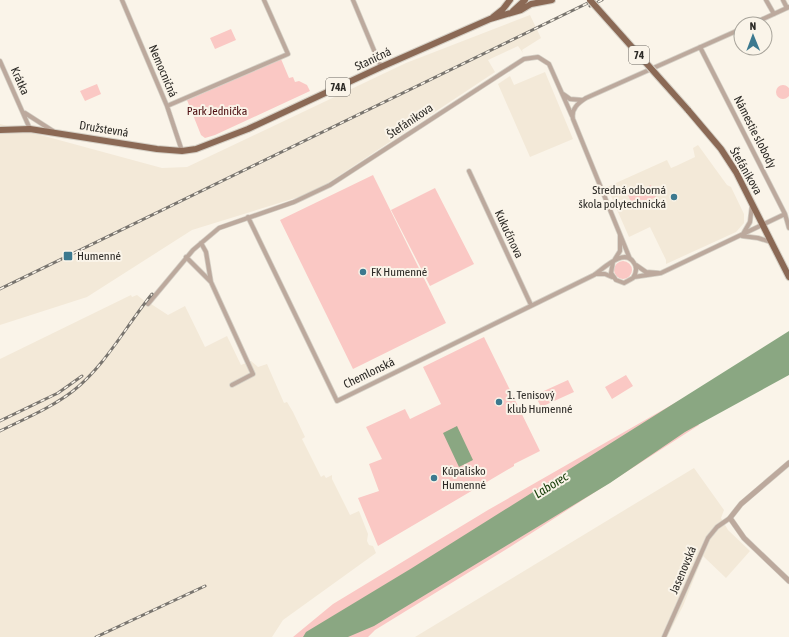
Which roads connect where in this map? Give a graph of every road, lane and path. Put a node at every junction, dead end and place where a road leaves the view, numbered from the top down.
1 (122, 0) edge
2 (264, 0) edge
3 (353, 0) edge
4 (510, 0) edge
5 (525, 0) edge
6 (552, 0) edge
7 (590, 0) edge
8 (766, 0) edge
9 (783, 0) edge
10 (538, 1) edge
11 (788, 8) edge
12 (509, 14) junction
13 (774, 14) junction
14 (770, 16) edge
15 (490, 19) junction
16 (733, 33) edge
17 (700, 47) junction
18 (0, 61) edge
19 (381, 67) junction
20 (562, 94) junction
21 (582, 100) junction
22 (167, 106) junction
23 (21, 109) junction
24 (572, 116) junction
25 (30, 129) junction
26 (0, 130) edge
27 (55, 133) junction
28 (204, 147) joint
29 (182, 151) junction
30 (469, 171) dead end
31 (752, 204) junction
32 (785, 214) junction
33 (248, 217) junction
34 (763, 225) junction
35 (789, 228) edge
36 (620, 233) junction
37 (741, 236) junction
38 (771, 242) junction
39 (201, 243) junction
40 (186, 257) junction
41 (630, 259) junction
42 (614, 261) junction
43 (636, 265) junction
44 (661, 273) junction
45 (594, 274) junction
46 (613, 277) junction
47 (634, 277) junction
48 (789, 277) edge
49 (211, 282) junction
50 (148, 304) dead end
51 (531, 306) junction
52 (232, 385) dead end
53 (789, 463) edge
54 (730, 518) junction
55 (789, 581) edge
56 (664, 637) edge

1 - 22 street, Nemocničná
2 - 22 street
3 - 19 street
4 - 15 main road, 74A
5 - 12 main road, 74A
6 - 10 main road, 74A
7 - 31 main road, Štefánikova / 74, bridge
8 - 13 street
9 - 11 street
10 - 12 main road, 74A
11 - 13 street
12 - 15 main road, Staničná / 74A
13 - 14 street
15 - 19 main road, Staničná / 74A
16 - 17 street
17 - 21 street
17 - 32 street, Námestie slobody
18 - 23 street, Krátka
19 - 28 main road, Staničná / 74A
20 - 21 street
20 - 24 street, Štefánikova
20 - 33 street, Štefánikova
21 - 24 street
22 - 29 street, Nemocničná
23 - 25 street, Krátka
23 - 27 street, Krátka
24 - 36 street, Štefánikova
25 - 26 main road, Družstevná / 74A
25 - 27 main road, Družstevná / 74A
27 - 29 main road, Družstevná / 74A
28 - 29 main road, Družstevná / 74A
30 - 51 street, Kukučínova
31 - 34 main road, Štefánikova / 74
31 - 37 street
32 - 34 street
32 - 35 street, Námestie slobody
33 - 39 street, Štefánikova
33 - 51 street, Chemlonská
34 - 37 street
34 - 38 main road, Štefánikova / 74
36 - 41 street, Štefánikova
36 - 42 street, Štefánikova
37 - 38 street
37 - 44 street
38 - 48 main road, Štefánikova / 74
39 - 40 street, Štefánikova
39 - 49 street
40 - 49 street
40 - 50 street, Štefánikova
41 - 42 street
41 - 43 street
42 - 45 street, Chemlonská
42 - 46 street
43 - 44 street
43 - 47 street
44 - 47 street
45 - 46 street
45 - 51 street, Chemlonská
46 - 47 street
49 - 52 street
53 - 54 street, Jasenovská
54 - 55 street
54 - 56 street, Jasenovská

